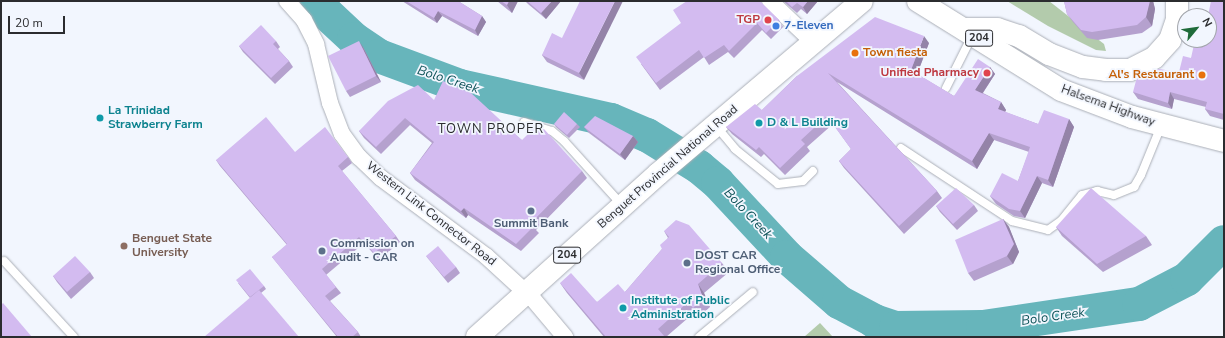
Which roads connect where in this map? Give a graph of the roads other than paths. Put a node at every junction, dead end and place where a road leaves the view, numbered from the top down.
1 (287, 1) edge
2 (770, 1) edge
3 (862, 1) edge
4 (918, 1) edge
5 (1177, 1) edge
6 (969, 31) junction
7 (813, 42) junction
8 (946, 88) dead end
9 (524, 122) dead end
10 (1161, 125) junction
11 (713, 127) junction
12 (1219, 139) edge
13 (901, 148) dead end
14 (813, 171) dead end
15 (623, 205) junction
16 (4, 260) dead end
17 (753, 292) dead end
18 (526, 293) junction
19 (74, 337) edge
20 (477, 337) edge
21 (566, 337) edge
22 (699, 337) edge

1 - 18 street, Western Link Connector Road
2 - 7 street
3 - 7 main road, Benguet Provincial National Road / 204
4 - 6 main road, Halsema Highway / 204
5 - 6 main road
6 - 8 lane
6 - 10 main road, Halsema Highway / 204
7 - 11 main road, Benguet Provincial National Road / 204
9 - 15 lane
10 - 12 main road, Halsema Highway / 204
10 - 13 lane
11 - 14 lane
11 - 15 main road, Benguet Provincial National Road / 204
15 - 18 main road, Benguet Provincial National Road / 204
16 - 19 lane
17 - 22 lane
18 - 20 main road, Benguet Provincial National Road / 204
18 - 21 street, Western Link Connector Road

